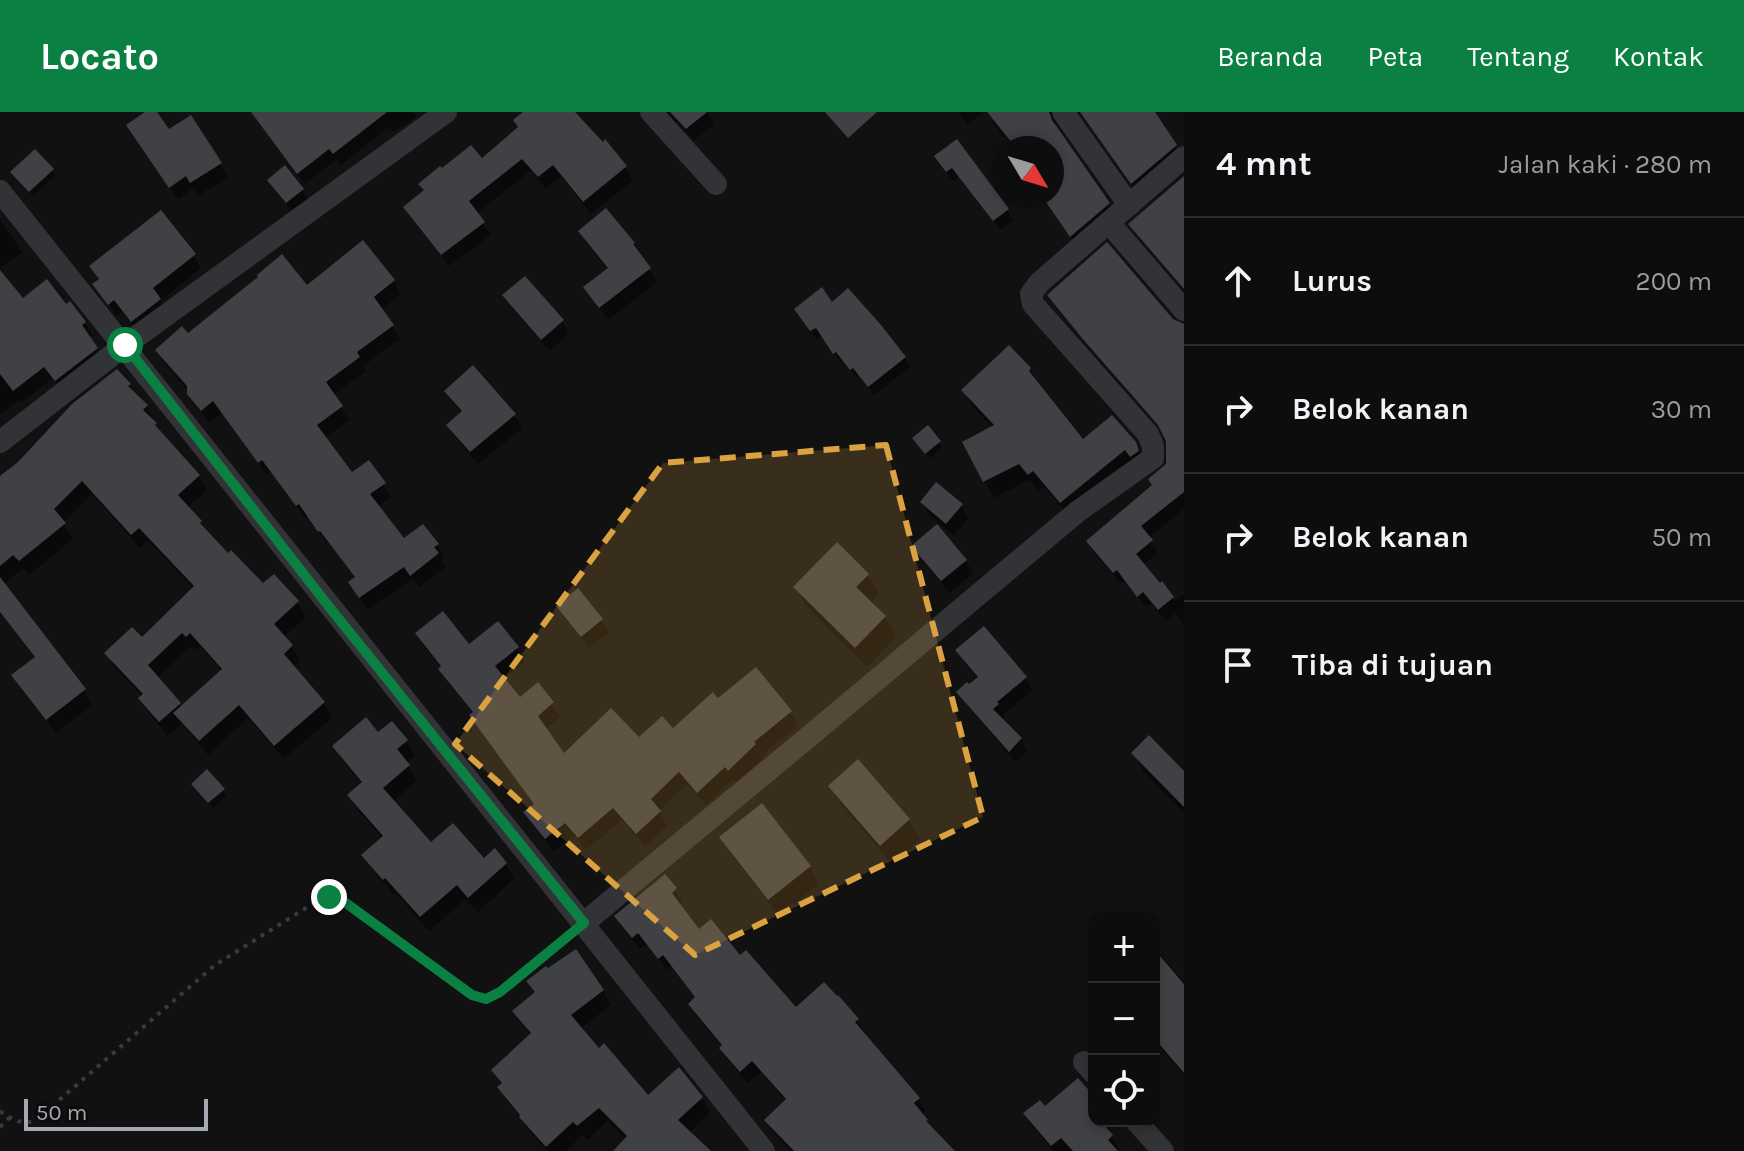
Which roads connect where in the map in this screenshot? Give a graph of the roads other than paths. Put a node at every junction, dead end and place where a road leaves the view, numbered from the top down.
1 (446, 112) edge
2 (651, 112) edge
3 (1063, 112) edge
4 (1184, 157) edge
5 (716, 184) dead end
6 (0, 191) edge
7 (1129, 205) junction
8 (1109, 223) junction
9 (1184, 310) edge
10 (125, 345) junction
11 (0, 442) edge
12 (584, 923) junction
13 (1141, 1127) edge
14 (764, 1151) edge
15 (1163, 1151) edge

1 - 10 street
2 - 5 street
3 - 7 street
4 - 7 street
6 - 10 street
7 - 8 street
8 - 9 street
8 - 12 street
10 - 11 street
10 - 12 street
12 - 14 street
13 - 15 street

